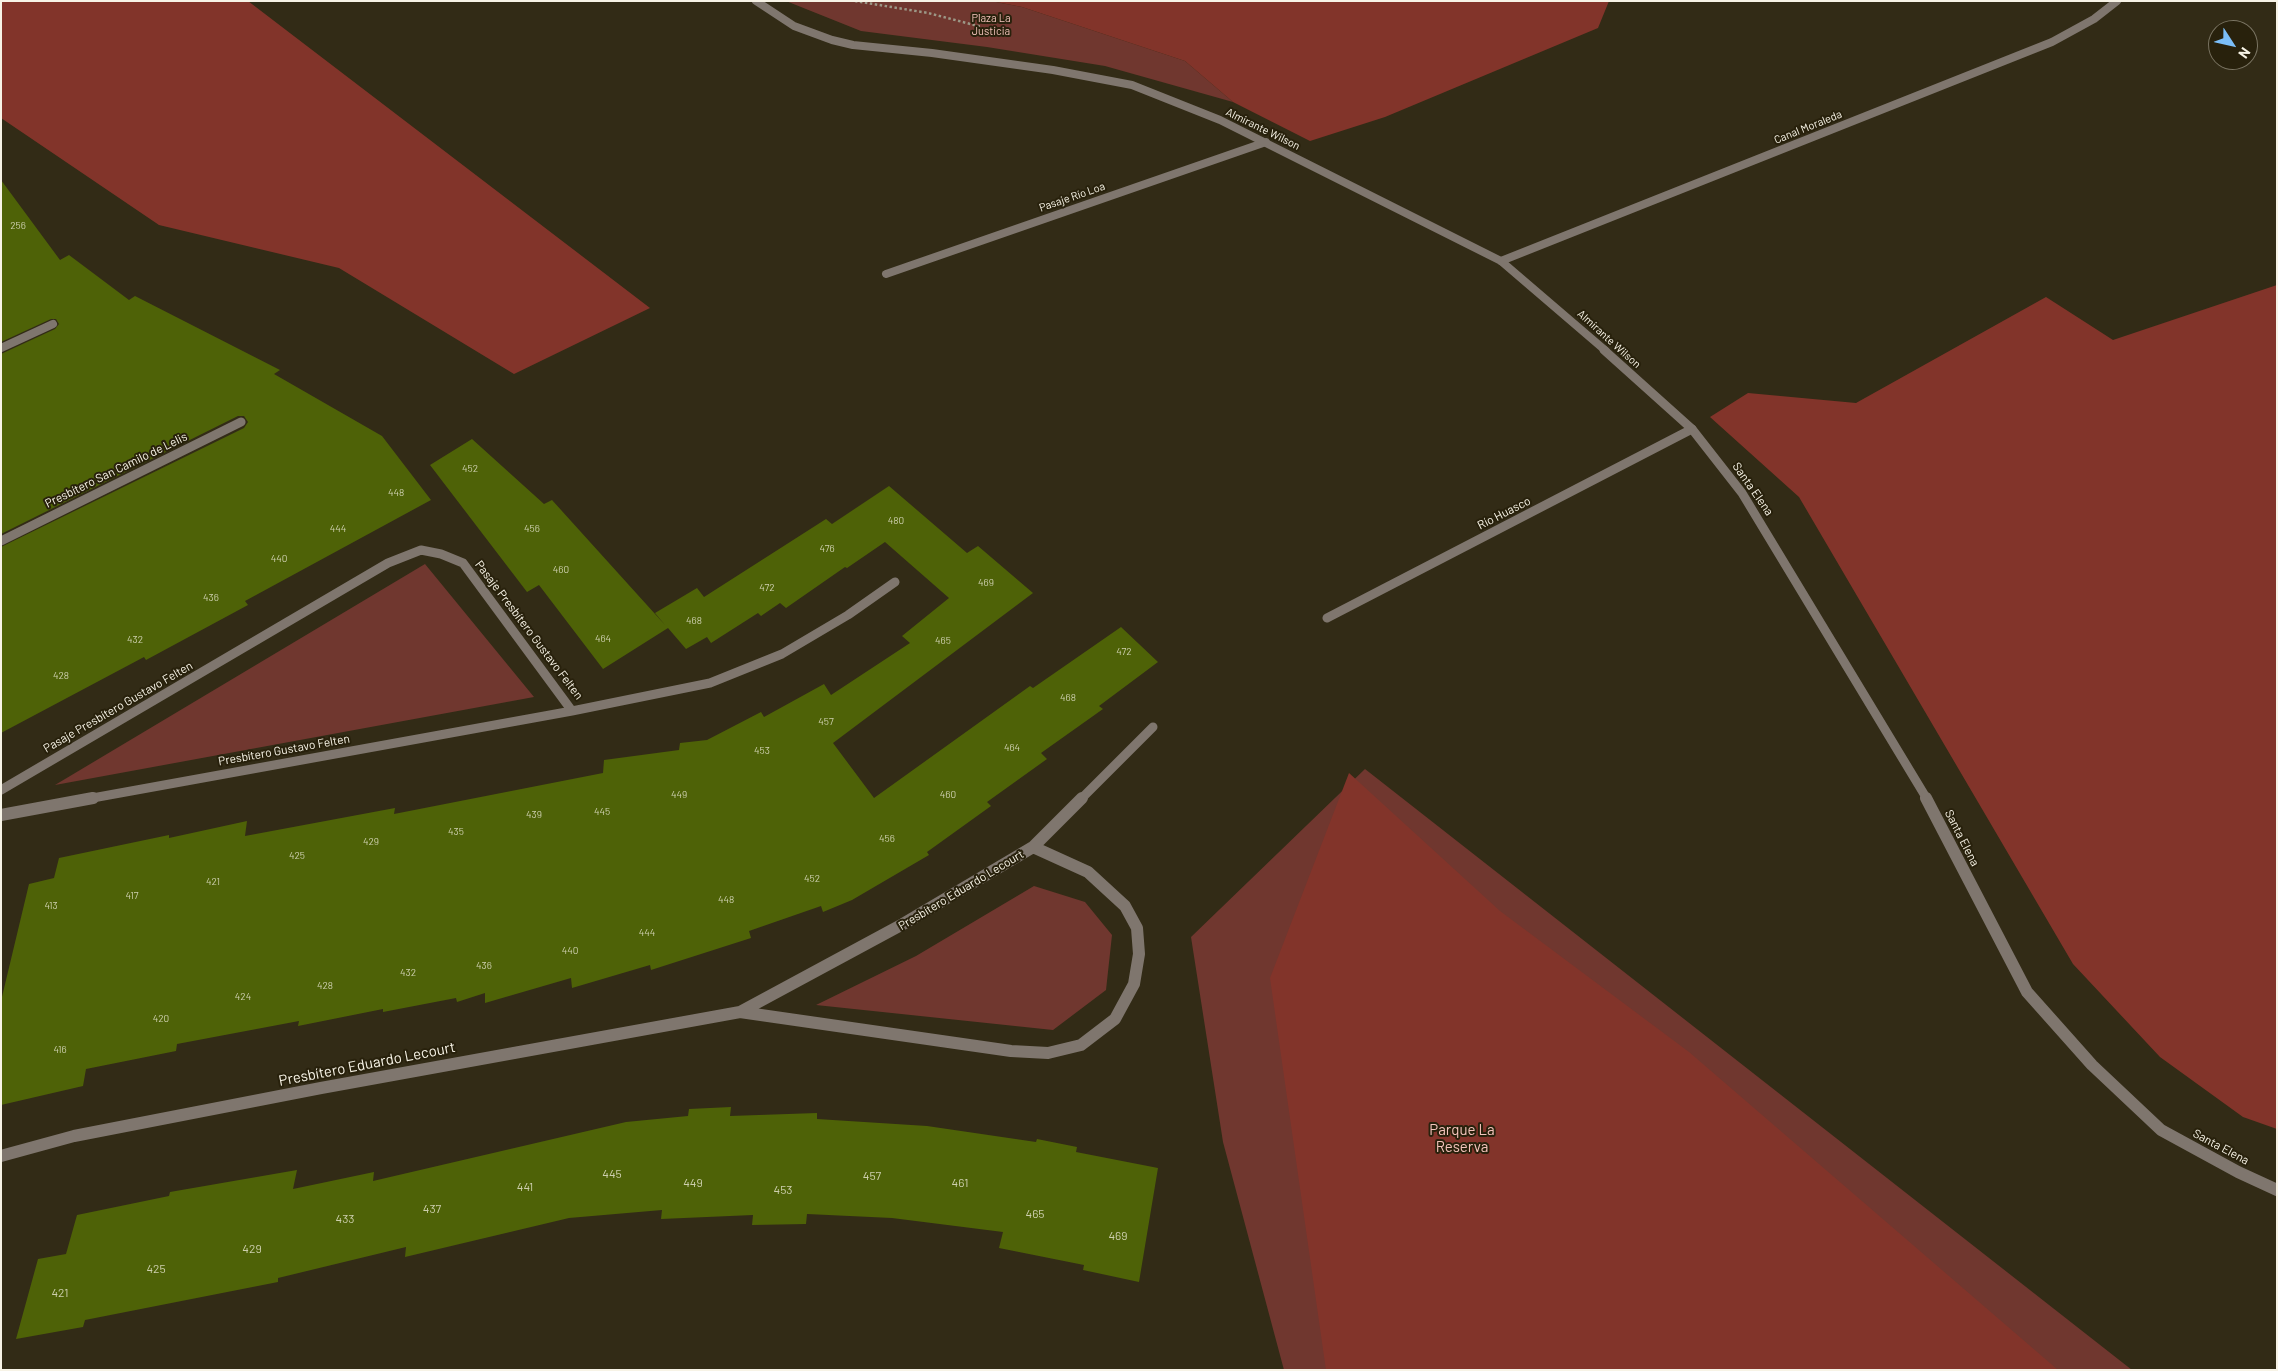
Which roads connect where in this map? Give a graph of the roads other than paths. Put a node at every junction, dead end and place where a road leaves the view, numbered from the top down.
1 (756, 1) edge
2 (2117, 1) edge
3 (1266, 142) junction
4 (1501, 261) junction
5 (886, 274) dead end
6 (53, 324) dead end
7 (1, 348) edge
8 (242, 422) dead end
9 (1692, 429) junction
10 (1, 541) edge
11 (895, 582) dead end
12 (1327, 618) dead end
13 (572, 711) junction
14 (1153, 727) dead end
15 (1, 790) edge
16 (1, 815) edge
17 (1033, 847) junction
18 (740, 1012) junction
19 (1, 1156) edge
20 (2277, 1190) edge

1 - 3 street, Almirante Wilson
2 - 4 street, Canal Moraleda
3 - 4 street, Almirante Wilson
3 - 5 street, Pasaje Río Loa
4 - 9 street, Almirante Wilson
6 - 7 street
8 - 10 street, Presbítero San Camilo de Lelis
9 - 12 street, Río Huasco
9 - 20 street, Santa Elena
11 - 13 street, Pasaje Presbítero Gustavo Felten
13 - 15 street, Pasaje Presbítero Gustavo Felten
13 - 16 street, Presbítero Gustavo Felten
14 - 17 street
17 - 18 street, Presbítero Eduardo Lecourt
17 - 18 street, Presbítero Eduardo Lecourt
18 - 19 street, Presbítero Eduardo Lecourt

